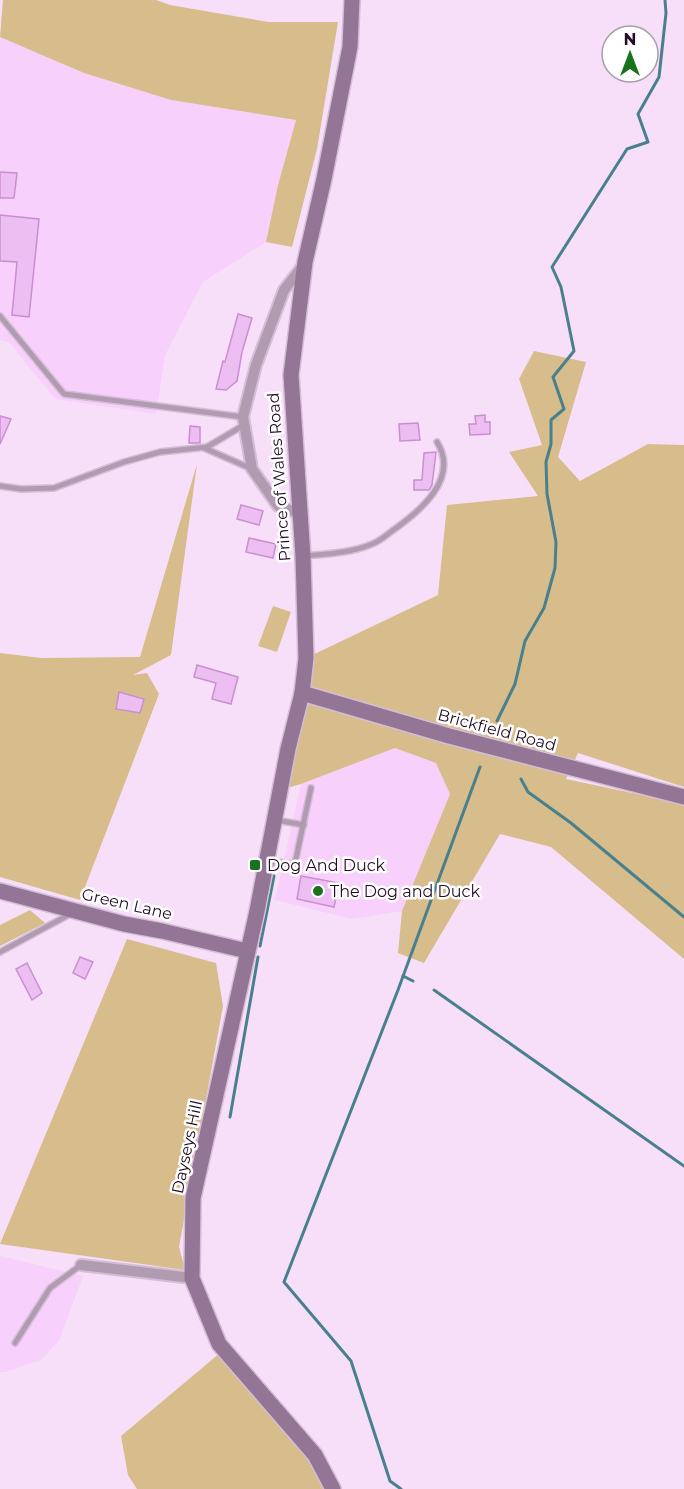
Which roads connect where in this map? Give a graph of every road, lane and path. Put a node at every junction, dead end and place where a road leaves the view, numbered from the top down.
1 (352, 0) edge
2 (305, 262) junction
3 (0, 316) edge
4 (243, 421) junction
5 (437, 442) dead end
6 (204, 448) junction
7 (252, 469) junction
8 (0, 486) edge
9 (298, 513) junction
10 (303, 557) junction
11 (302, 693) junction
12 (311, 788) dead end
13 (684, 797) edge
14 (274, 819) junction
15 (304, 825) junction
16 (267, 859) junction
17 (0, 891) edge
18 (76, 911) junction
19 (247, 951) junction
20 (0, 952) edge
21 (81, 1265) joint
22 (192, 1278) junction
23 (15, 1343) dead end
24 (333, 1489) edge

1 - 2 street, Prince of Wales Road
2 - 4 street
2 - 9 street, Prince of Wales Road
3 - 4 lane
4 - 6 lane
4 - 7 street
5 - 10 lane
6 - 7 lane
6 - 8 lane
7 - 9 street
9 - 10 street, Prince of Wales Road
10 - 11 street, Prince of Wales Road
11 - 13 street, Brickfield Road
11 - 14 street, Prince of Wales Road
12 - 15 lane
14 - 15 lane
14 - 16 street, Prince of Wales Road
15 - 16 lane
16 - 19 street, Prince of Wales Road
17 - 18 street, Green Lane
18 - 19 street, Green Lane
18 - 20 lane
19 - 22 street, Dayseys Hill
21 - 22 street
21 - 23 lane
22 - 24 street, Dayseys Hill

